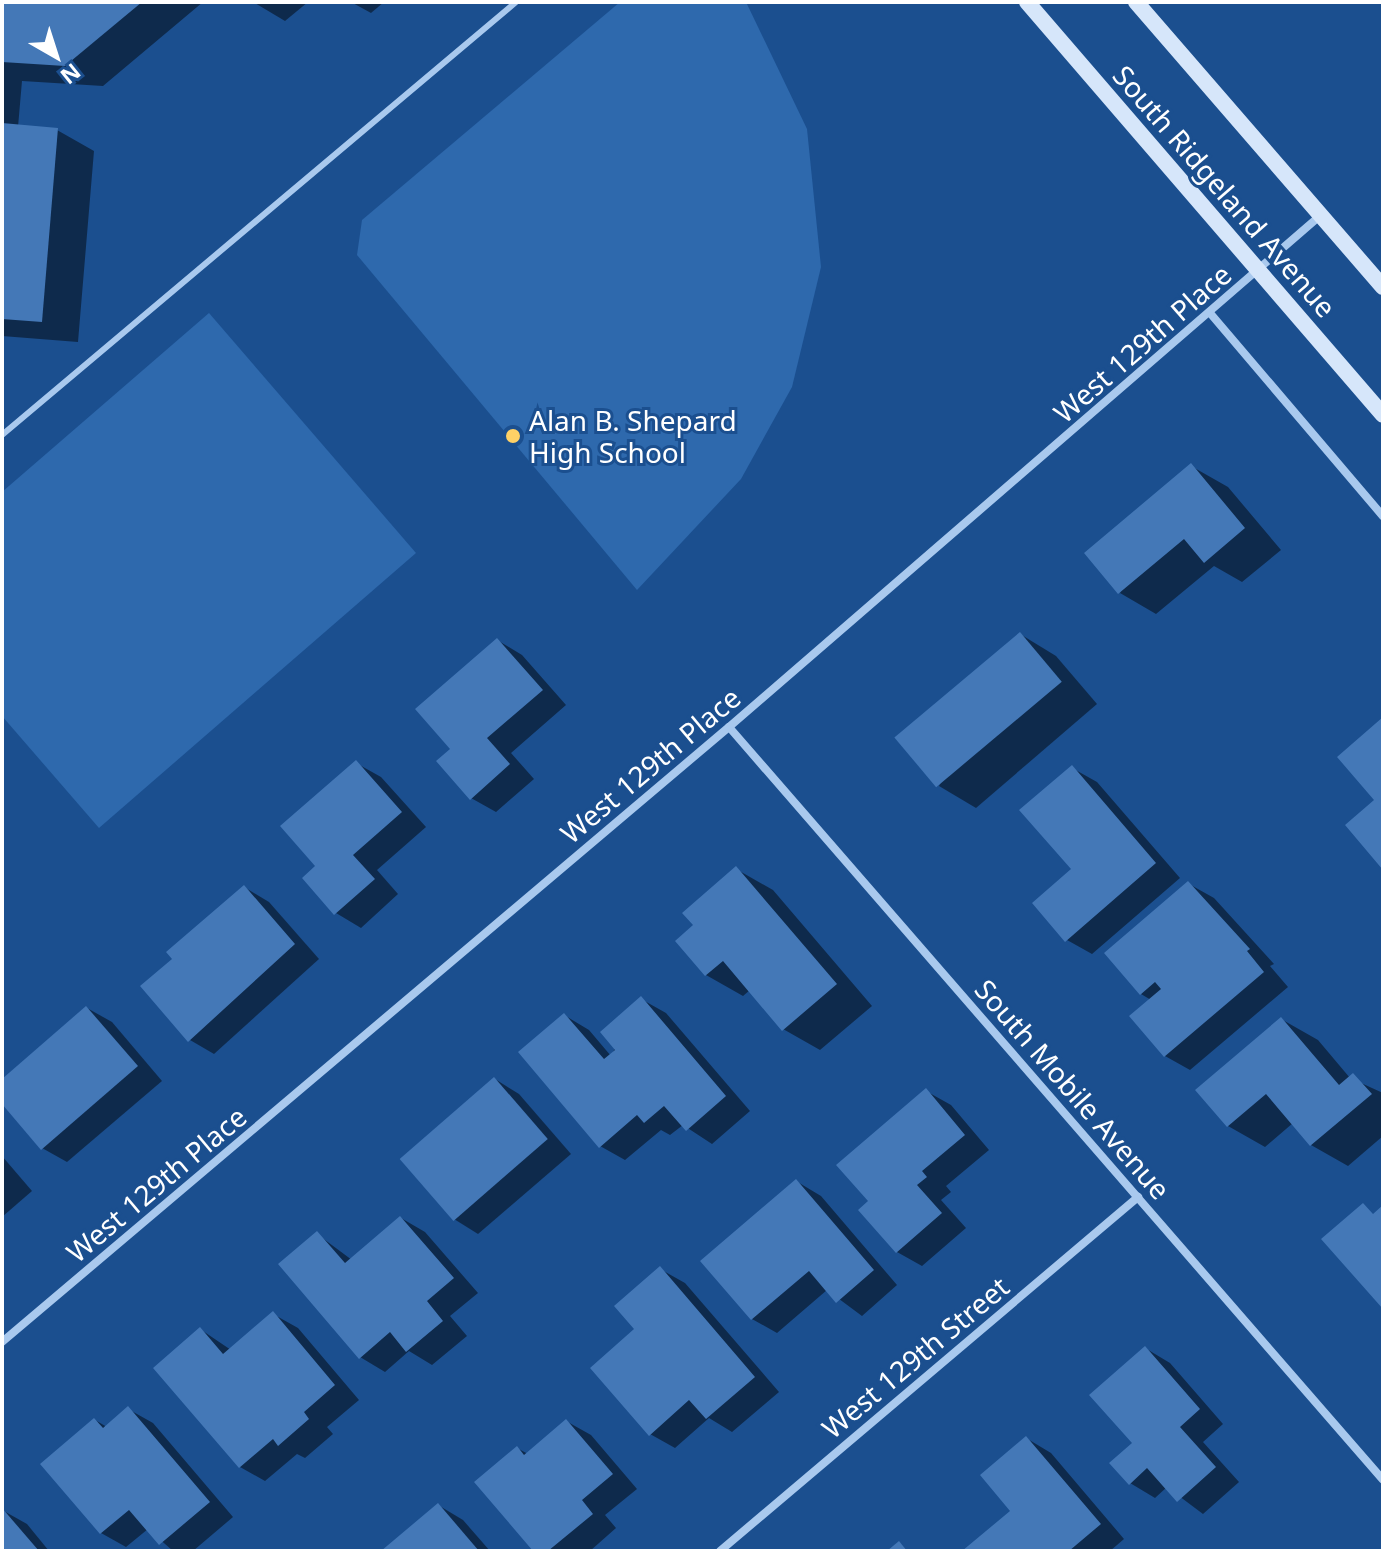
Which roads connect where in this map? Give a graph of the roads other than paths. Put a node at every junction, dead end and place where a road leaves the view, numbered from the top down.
1 (516, 2) edge
2 (1027, 2) edge
3 (1136, 2) edge
4 (1321, 215) junction
5 (1260, 270) junction
6 (1383, 287) edge
7 (1210, 313) junction
8 (1383, 415) edge
9 (2, 435) edge
10 (1383, 516) edge
11 (729, 727) junction
12 (1138, 1197) junction
13 (2, 1342) edge
14 (1383, 1480) edge
15 (720, 1551) edge

1 - 9 lane
2 - 5 main road, South Ridgeland Avenue
3 - 4 main road, South Ridgeland Avenue
4 - 5 street, West 129th Place
4 - 6 main road, South Ridgeland Avenue
5 - 7 street, West 129th Place
5 - 8 main road, South Ridgeland Avenue
7 - 10 street
7 - 11 street, West 129th Place
11 - 12 street, South Mobile Avenue
11 - 13 street, West 129th Place
12 - 14 street, South Mobile Avenue
12 - 15 street, West 129th Street

